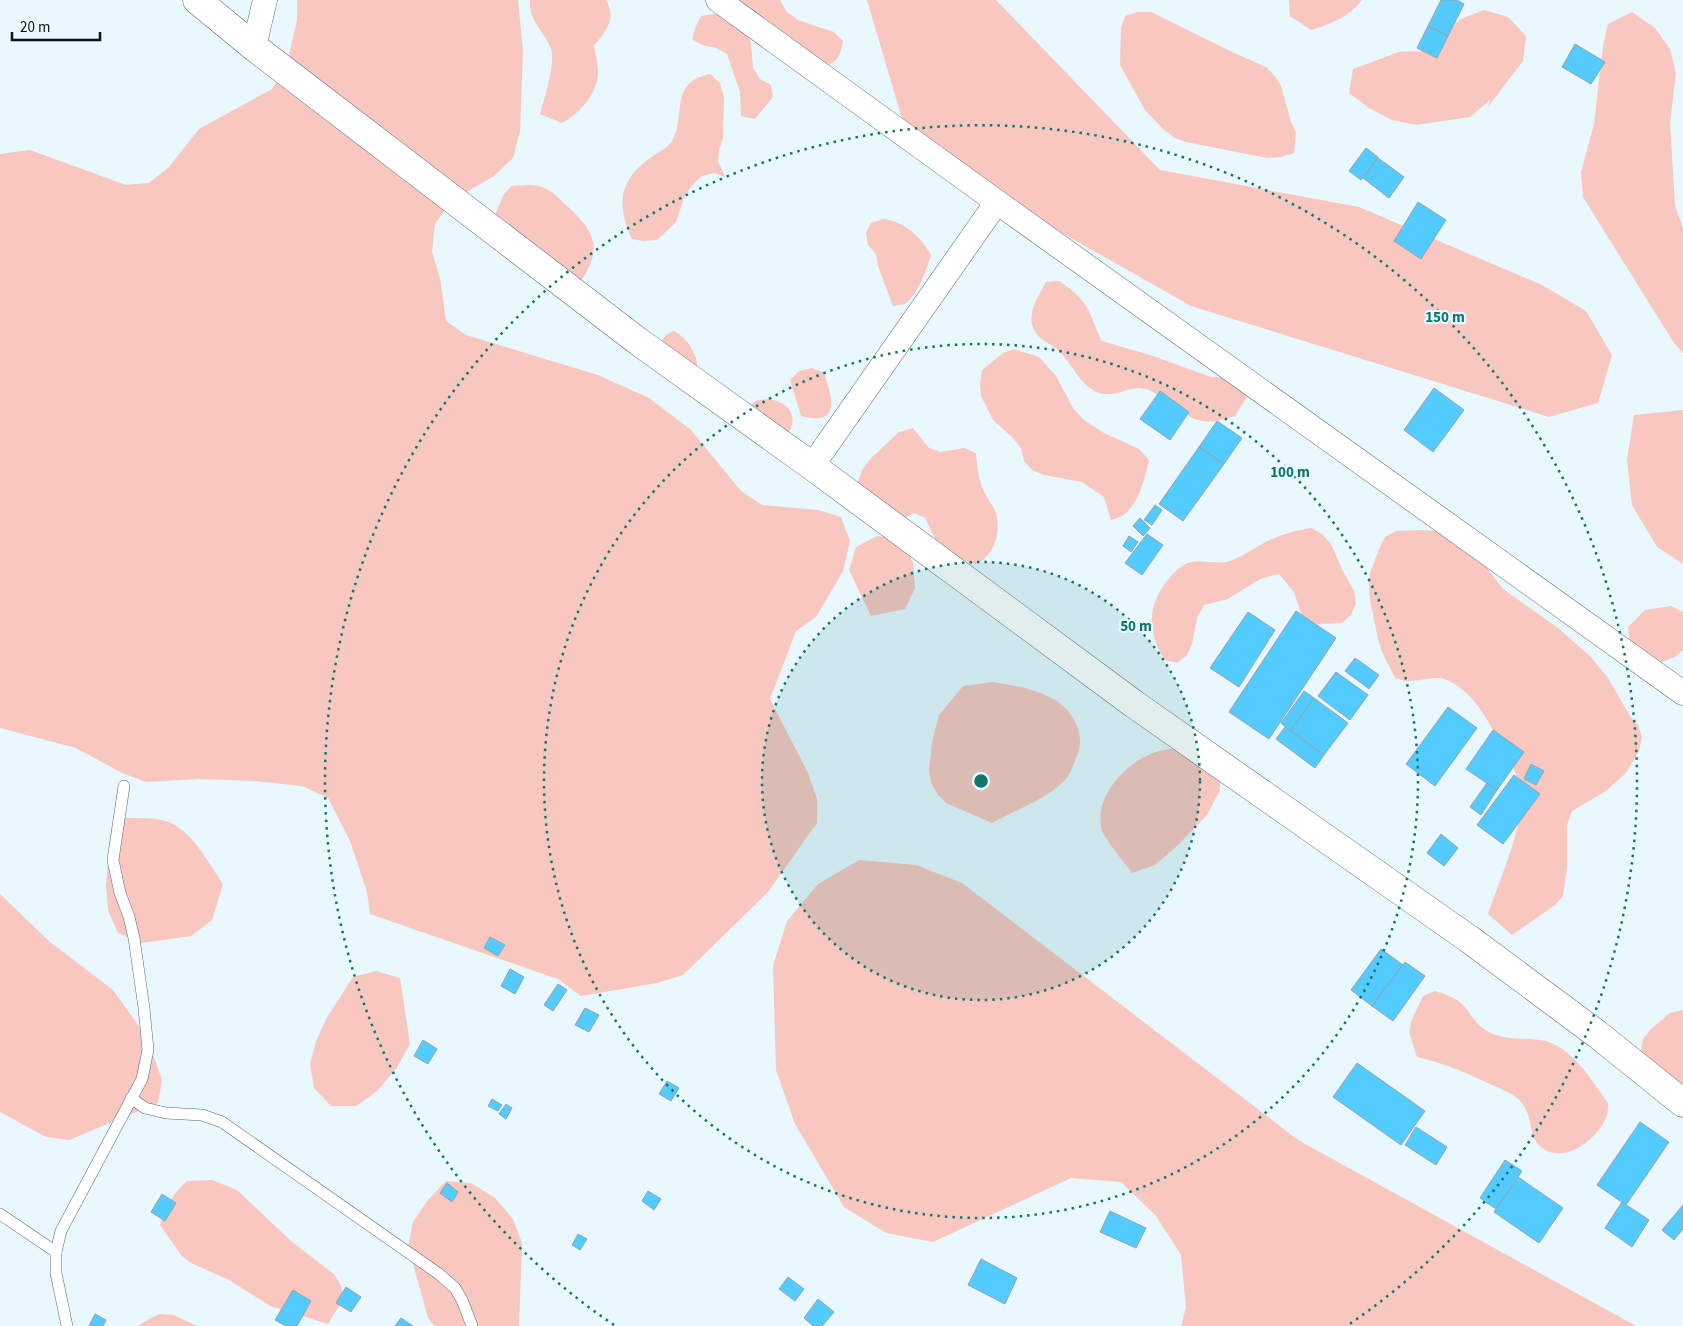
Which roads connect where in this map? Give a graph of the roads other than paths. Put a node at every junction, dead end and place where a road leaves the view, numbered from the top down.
1 (197, 0) edge
2 (265, 0) edge
3 (718, 0) edge
4 (254, 47) junction
5 (997, 202) junction
6 (812, 466) junction
7 (1683, 693) edge
8 (124, 786) dead end
9 (132, 1098) junction
10 (1683, 1103) edge
11 (0, 1214) edge
12 (56, 1252) junction
13 (67, 1326) edge
14 (472, 1326) edge

1 - 4 street
2 - 4 street
3 - 5 street
4 - 6 street
5 - 6 street
5 - 7 street
6 - 10 street
8 - 9 lane
9 - 12 lane
9 - 14 lane
11 - 12 lane
12 - 13 lane

